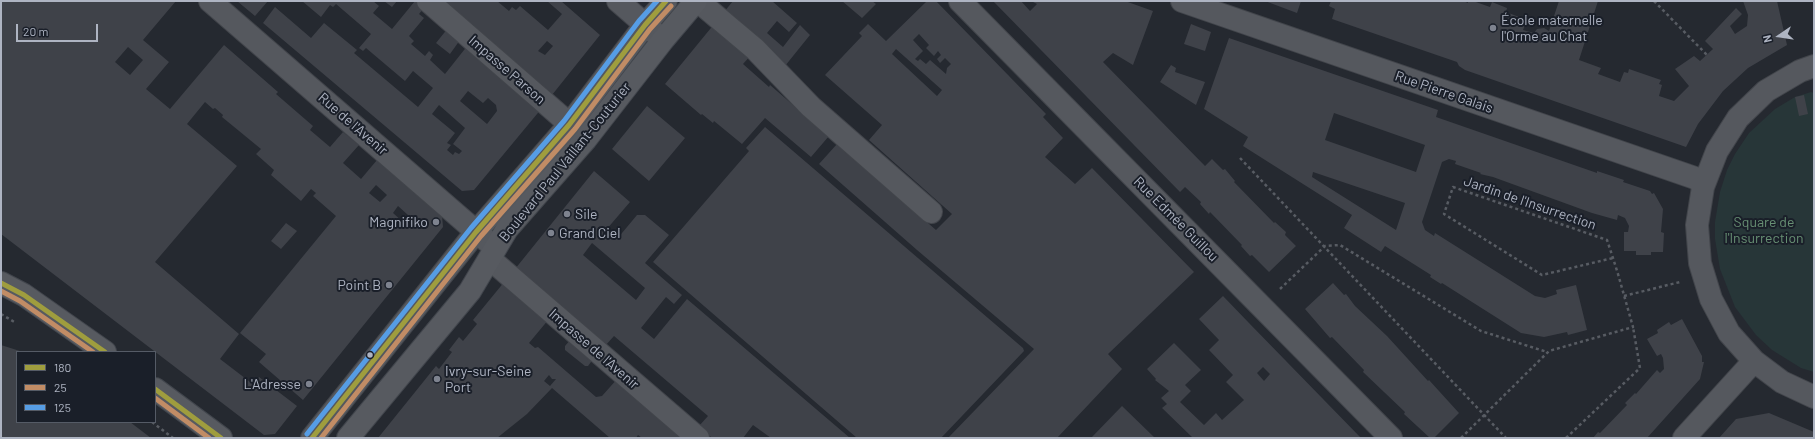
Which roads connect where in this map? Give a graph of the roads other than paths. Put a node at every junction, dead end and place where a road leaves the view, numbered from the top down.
1 (210, 1) edge
2 (428, 1) edge
3 (618, 1) edge
4 (666, 1) edge
5 (697, 1) edge
6 (960, 1) edge
7 (1182, 1) edge
8 (645, 25) junction
9 (663, 40) junction
10 (1814, 66) edge
11 (569, 124) junction
12 (586, 138) junction
13 (1703, 187) junction
14 (931, 212) dead end
15 (476, 232) junction
16 (493, 254) junction
17 (2, 285) edge
18 (104, 351) edge
19 (1754, 361) junction
20 (156, 389) edge
21 (1814, 397) edge
22 (221, 438) edge
23 (312, 438) edge
24 (348, 438) edge
25 (698, 438) edge
26 (1391, 438) edge
27 (1684, 438) edge

1 - 15 street, Rue de l'Avenir
2 - 11 street, Impasse Parson
3 - 8 street
4 - 8 street, Boulevard Paul Vaillant-Couturier
5 - 9 main road, Boulevard Paul Vaillant-Couturier
5 - 14 street
6 - 26 street, Rue Edmée Guillou
7 - 13 street, Rue Pierre Galais
8 - 9 street
8 - 11 street, Boulevard Paul Vaillant-Couturier
9 - 12 main road, Boulevard Paul Vaillant-Couturier
10 - 13 street
11 - 12 street, Impasse Parson
11 - 15 street, Boulevard Paul Vaillant-Couturier
12 - 16 main road, Boulevard Paul Vaillant-Couturier
13 - 19 street
15 - 16 street, Rue de l'Avenir
15 - 23 street, Boulevard Paul Vaillant-Couturier
16 - 24 main road, Boulevard Paul Vaillant-Couturier
16 - 25 street, Impasse de l'Avenir
17 - 18 main road
19 - 21 street
19 - 27 street
20 - 22 main road

